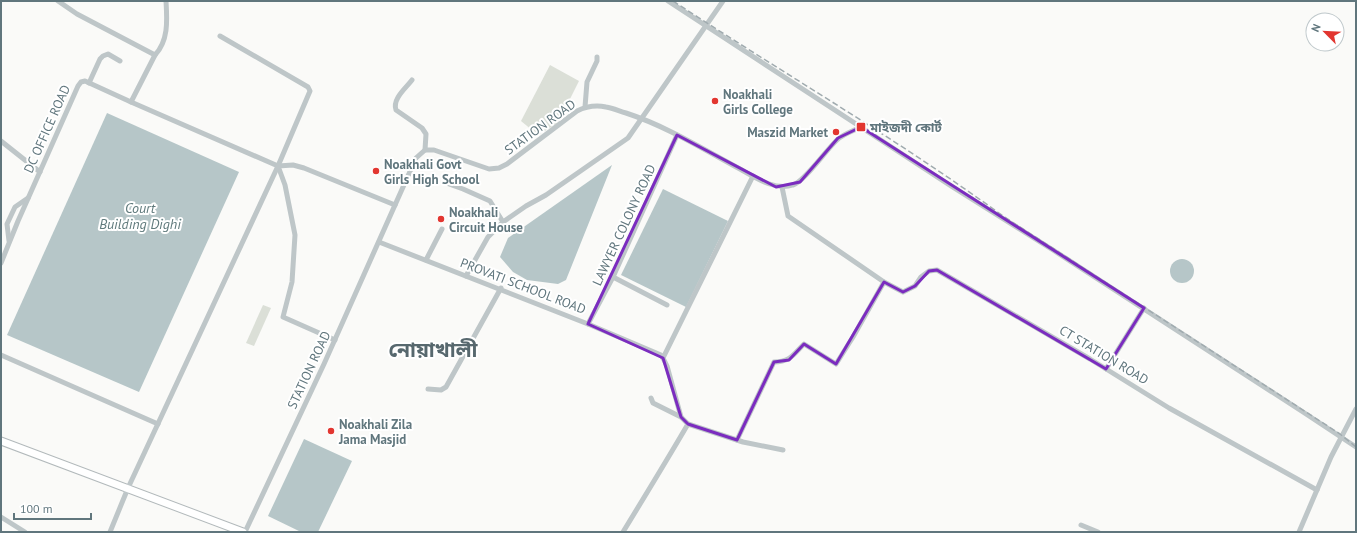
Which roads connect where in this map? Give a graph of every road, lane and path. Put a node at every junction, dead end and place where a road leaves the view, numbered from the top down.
1 (58, 1) edge
2 (166, 1) edge
3 (668, 1) edge
4 (723, 1) edge
5 (706, 26) junction
6 (220, 36) dead end
7 (155, 55) junction
8 (597, 56) dead end
9 (120, 61) dead end
10 (412, 80) dead end
11 (89, 83) junction
12 (131, 102) junction
13 (585, 107) junction
14 (641, 118) junction
15 (861, 127) junction
16 (678, 135) junction
17 (1, 141) edge
18 (425, 150) junction
19 (278, 166) junction
20 (40, 172) junction
21 (753, 176) junction
22 (450, 184) dead end
23 (782, 187) junction
24 (28, 197) junction
25 (395, 205) junction
26 (503, 222) junction
27 (442, 229) dead end
28 (9, 242) junction
29 (379, 242) junction
30 (426, 260) junction
31 (1, 263) edge
32 (466, 276) junction
33 (613, 277) junction
34 (884, 282) junction
35 (501, 288) junction
36 (667, 305) dead end
37 (1144, 308) junction
38 (588, 324) junction
39 (335, 340) junction
40 (1, 355) edge
41 (663, 358) junction
42 (1106, 369) junction
43 (428, 389) dead end
44 (652, 398) dead end
45 (1356, 409) edge
46 (681, 417) junction
47 (158, 424) junction
48 (685, 426) junction
49 (1341, 438) junction
50 (737, 440) junction
51 (1, 441) edge
52 (1356, 447) edge
53 (783, 450) dead end
54 (128, 488) junction
55 (1317, 490) junction
56 (1, 517) edge
57 (1081, 525) dead end
58 (25, 532) edge
59 (110, 532) edge
60 (244, 532) edge
61 (623, 532) edge
62 (1098, 532) edge
63 (1300, 532) edge

1 - 7 street
2 - 7 street
3 - 5 street
4 - 5 street
5 - 14 street
5 - 15 street
6 - 19 street
7 - 12 street
8 - 13 street
9 - 11 street
10 - 18 street
11 - 12 street, DC OFFICE ROAD
11 - 20 street, DC OFFICE ROAD
12 - 19 street, DC OFFICE ROAD
13 - 14 street, STATION ROAD
13 - 18 street, STATION ROAD
14 - 16 street, STATION ROAD
14 - 26 street
15 - 23 street
15 - 37 street
16 - 21 street, STATION ROAD
16 - 33 street, LAWYER COLONY ROAD
17 - 20 street
18 - 25 street, STATION ROAD
19 - 25 street
19 - 39 street
19 - 47 street
20 - 24 street, DC OFFICE ROAD
21 - 23 street, STATION ROAD
21 - 41 street
22 - 26 street
23 - 34 street
24 - 28 street, DC OFFICE ROAD
24 - 28 street
25 - 29 street, STATION ROAD
26 - 32 street
27 - 30 street
28 - 31 street, DC OFFICE ROAD
29 - 30 street, PROVATI SCHOOL ROAD
29 - 39 street, STATION ROAD
30 - 32 street, PROVATI SCHOOL ROAD
32 - 35 street, PROVATI SCHOOL ROAD
33 - 36 street
33 - 38 street, LAWYER COLONY ROAD
34 - 42 street, CT STATION ROAD
34 - 50 street
35 - 38 street, PROVATI SCHOOL ROAD
35 - 43 street
37 - 42 street
37 - 49 street
38 - 41 street, PROVATI SCHOOL ROAD
39 - 60 street, STATION ROAD
40 - 47 street
41 - 46 street
42 - 55 street, CT STATION ROAD
44 - 46 street
45 - 49 street
46 - 48 street
47 - 54 street
48 - 50 street
48 - 61 street
49 - 52 street
49 - 55 street
50 - 53 street
51 - 54 highway
54 - 59 street
54 - 60 highway
55 - 63 street
56 - 58 street
57 - 62 street

